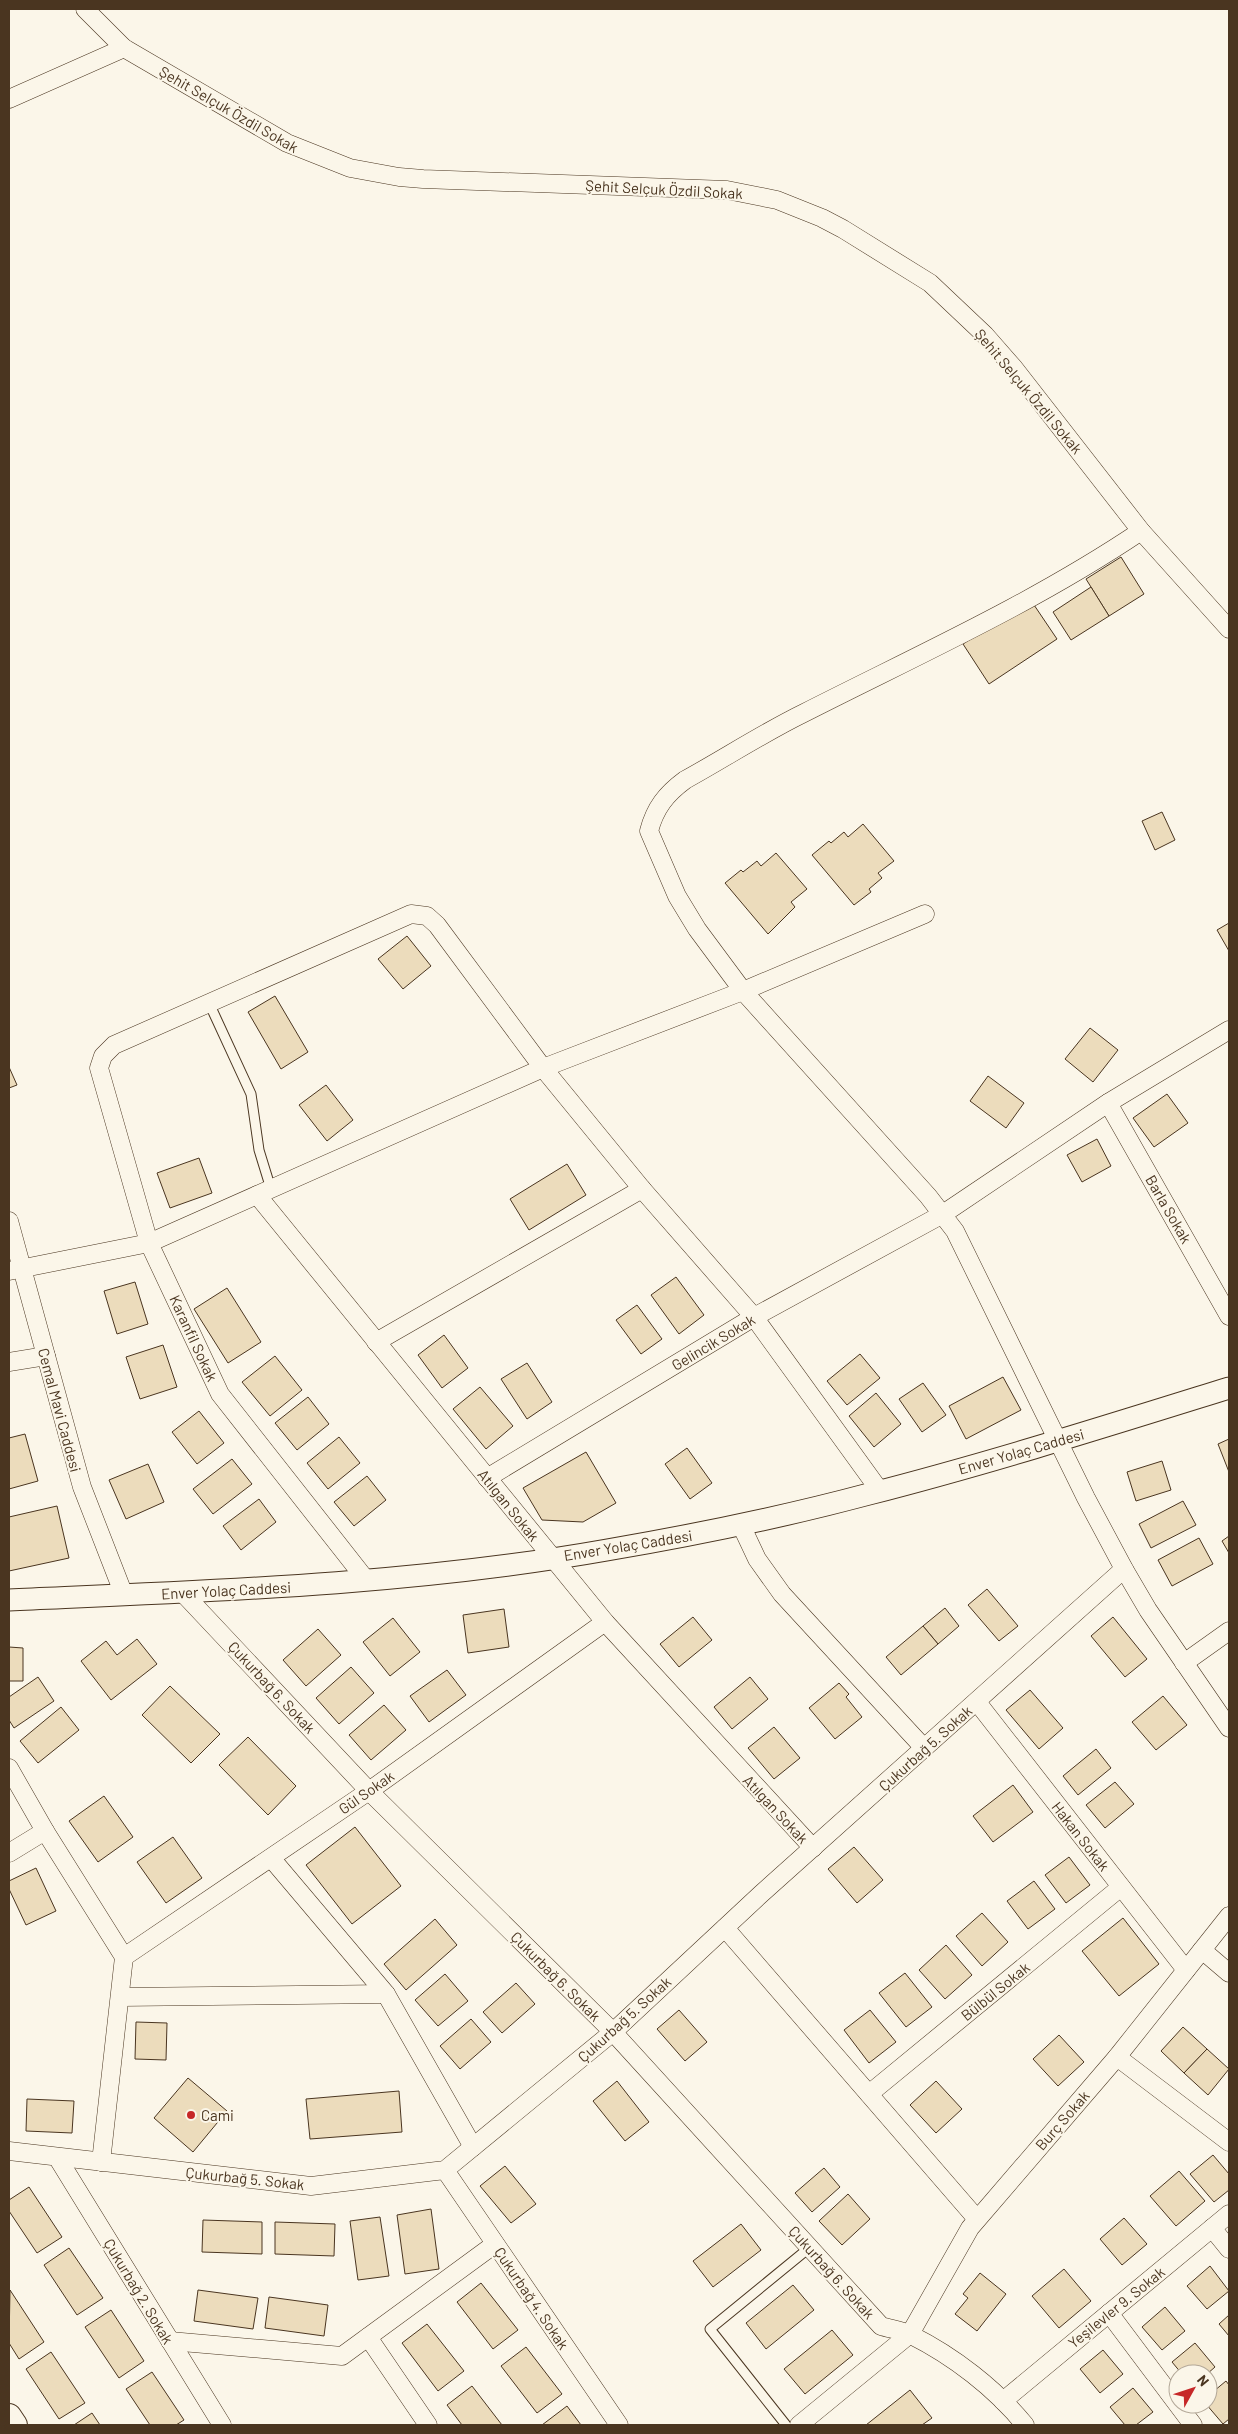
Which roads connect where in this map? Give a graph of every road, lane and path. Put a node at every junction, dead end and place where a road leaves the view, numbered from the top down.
1 (85, 9) edge
2 (124, 48) junction
3 (9, 98) edge
4 (1140, 531) junction
5 (1229, 629) edge
6 (925, 914) dead end
7 (743, 991) junction
8 (209, 1003) junction
9 (1229, 1030) edge
10 (543, 1068) junction
11 (1108, 1103) junction
12 (642, 1189) junction
13 (264, 1192) junction
14 (942, 1214) junction
15 (9, 1221) edge
16 (149, 1242) junction
17 (15, 1270) edge
18 (1229, 1316) edge
19 (754, 1317) junction
20 (376, 1342) junction
21 (46, 1356) junction
22 (9, 1362) edge
23 (1229, 1388) edge
24 (1058, 1441) junction
25 (487, 1478) junction
26 (880, 1491) junction
27 (741, 1525) junction
28 (551, 1558) junction
29 (1124, 1569) junction
30 (367, 1581) junction
31 (182, 1592) junction
32 (124, 1595) junction
33 (9, 1600) edge
34 (605, 1622) junction
35 (1229, 1631) edge
36 (1184, 1662) junction
37 (976, 1702) junction
38 (1229, 1728) edge
39 (924, 1748) junction
40 (9, 1768) edge
41 (369, 1791) junction
42 (45, 1830) junction
43 (812, 1848) junction
44 (9, 1853) edge
45 (271, 1858) junction
46 (1121, 1887) junction
47 (1229, 1916) edge
48 (724, 1928) junction
49 (1202, 1950) junction
50 (124, 1957) junction
51 (1186, 1970) junction
52 (1229, 1973) edge
53 (386, 1994) junction
54 (120, 1998) junction
55 (613, 2032) junction
56 (1117, 2058) junction
57 (869, 2094) junction
58 (1229, 2142) edge
59 (473, 2146) junction
60 (9, 2151) edge
61 (57, 2157) junction
62 (101, 2162) junction
63 (444, 2170) junction
64 (1229, 2214) edge
65 (978, 2219) junction
66 (1212, 2228) junction
67 (495, 2244) junction
68 (809, 2248) junction
69 (1229, 2249) edge
70 (1109, 2313) junction
71 (910, 2334) junction
72 (368, 2337) junction
73 (170, 2341) junction
74 (1003, 2401) junction
75 (9, 2416) edge
76 (14, 2425) edge
77 (222, 2425) edge
78 (428, 2425) edge
79 (619, 2425) edge
80 (786, 2425) edge
81 (799, 2425) edge
82 (1025, 2425) edge
83 (1193, 2425) edge

1 - 2 street, Şehit Selçuk Özdil Sokak
2 - 3 street
2 - 4 street, Şehit Selçuk Özdil Sokak
4 - 5 street, Şehit Selçuk Özdil Sokak
4 - 7 street
6 - 7 street
7 - 10 street
7 - 14 street
8 - 10 street
8 - 13 lane
8 - 16 street, Karanfil Sokak
9 - 11 street, Gelincik Sokak
10 - 12 street
10 - 13 street
11 - 14 street, Gelincik Sokak
11 - 18 street, Barla Sokak
12 - 19 street
12 - 20 street
13 - 16 street
13 - 20 street, Atılgan Sokak
14 - 19 street, Gelincik Sokak
14 - 24 street
15 - 17 street, Cemal Mavi Caddesi
16 - 17 street
16 - 30 street, Karanfil Sokak
17 - 21 street, Cemal Mavi Caddesi
19 - 25 street, Gelincik Sokak
19 - 26 street
20 - 25 street, Atılgan Sokak
21 - 22 street
21 - 32 street, Cemal Mavi Caddesi
23 - 24 street, Enver Yolaç Caddesi
24 - 26 street, Enver Yolaç Caddesi
24 - 29 street
25 - 28 street, Atılgan Sokak
26 - 27 street, Enver Yolaç Caddesi
27 - 28 street, Enver Yolaç Caddesi
27 - 39 street
28 - 30 street, Enver Yolaç Caddesi
28 - 34 street, Atılgan Sokak
29 - 36 street
29 - 37 street, Çukurbağ 5. Sokak
30 - 31 street, Enver Yolaç Caddesi
31 - 32 street, Enver Yolaç Caddesi
31 - 41 street, Çukurbağ 6. Sokak
32 - 33 street, Enver Yolaç Caddesi
34 - 41 street, Gül Sokak
34 - 43 street, Atılgan Sokak
35 - 36 street
36 - 38 street
37 - 39 street, Çukurbağ 5. Sokak
37 - 46 street, Hakan Sokak
39 - 43 street, Çukurbağ 5. Sokak
40 - 42 street
41 - 45 street, Gül Sokak
41 - 55 street, Çukurbağ 6. Sokak
42 - 44 street
42 - 50 street
43 - 48 street, Çukurbağ 5. Sokak
45 - 50 street, Gül Sokak
45 - 53 street
46 - 51 street, Hakan Sokak
46 - 57 street, Bülbül Sokak
47 - 49 street, Burç Sokak
48 - 55 street, Çukurbağ 5. Sokak
48 - 57 street
49 - 51 street, Burç Sokak
49 - 52 street
50 - 54 street
51 - 56 street, Burç Sokak
53 - 54 street
53 - 59 street
54 - 62 street
55 - 59 street, Çukurbağ 5. Sokak
55 - 68 street, Çukurbağ 6. Sokak
56 - 58 street
56 - 65 street, Burç Sokak
57 - 65 street
59 - 63 street, Çukurbağ 5. Sokak
60 - 61 street, Çukurbağ 5. Sokak
61 - 62 street, Çukurbağ 5. Sokak
61 - 73 street, Çukurbağ 2. Sokak
62 - 63 street, Çukurbağ 5. Sokak
63 - 67 street, Çukurbağ 4. Sokak
64 - 66 street, Yeşilevler 9. Sokak
65 - 71 street, Burç Sokak
66 - 69 street
66 - 70 street, Yeşilevler 9. Sokak
67 - 72 street
67 - 79 street, Çukurbağ 4. Sokak
68 - 71 street, Çukurbağ 6. Sokak
68 - 80 lane
70 - 74 street, Yeşilevler 9. Sokak
70 - 83 street
71 - 74 street, Çukurbağ 6. Sokak
71 - 81 street
72 - 73 street
72 - 78 street
73 - 77 street, Çukurbağ 2. Sokak
74 - 82 street, Çukurbağ 6. Sokak
75 - 76 main road

